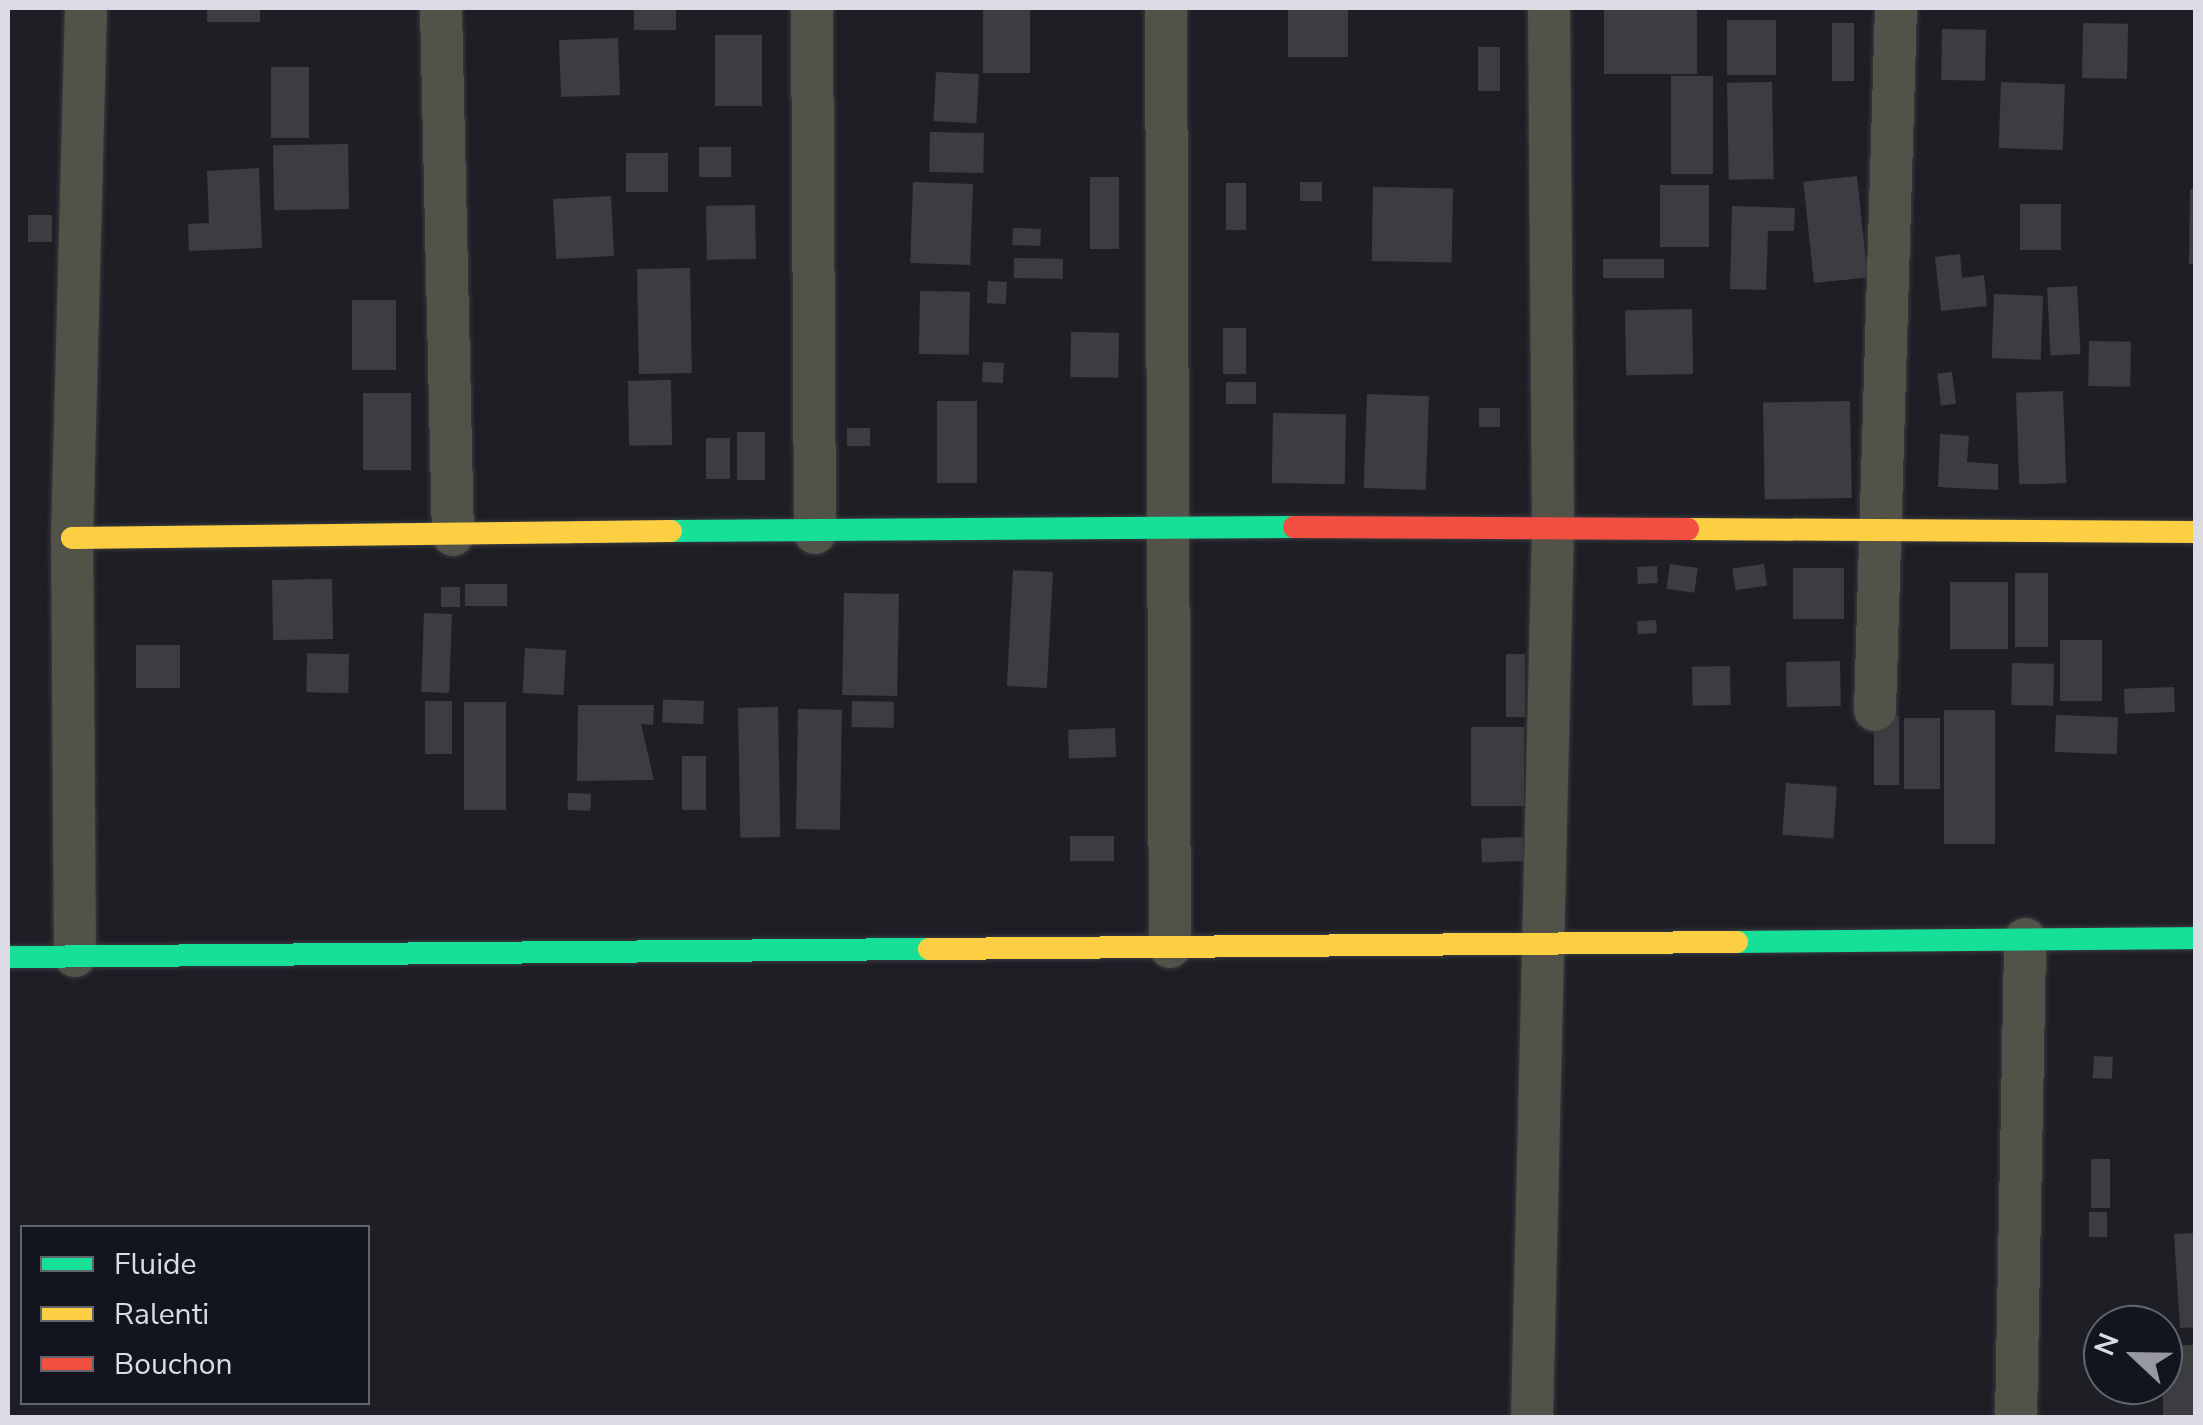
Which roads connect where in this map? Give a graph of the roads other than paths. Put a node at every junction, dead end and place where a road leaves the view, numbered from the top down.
1 (86, 8) edge
2 (440, 8) edge
3 (812, 8) edge
4 (1166, 8) edge
5 (1549, 8) edge
6 (1896, 8) edge
7 (1166, 526) junction
8 (1553, 526) junction
9 (815, 532) junction
10 (1881, 532) junction
11 (2196, 532) edge
12 (453, 535) junction
13 (72, 538) junction
14 (1875, 710) dead end
15 (2196, 938) edge
16 (2026, 940) junction
17 (1544, 944) junction
18 (1170, 947) junction
19 (8, 956) edge
20 (75, 956) junction
21 (1532, 1418) edge
22 (2016, 1418) edge

1 - 13 street
2 - 12 street
3 - 9 street
4 - 7 street
5 - 8 street
6 - 10 street
7 - 8 street
7 - 9 street
7 - 18 street
8 - 10 street
8 - 17 street
9 - 12 street
10 - 11 street
10 - 14 street
12 - 13 street
13 - 20 street
15 - 16 street
16 - 17 street
16 - 22 street
17 - 18 street
17 - 21 street
18 - 20 street
19 - 20 street

